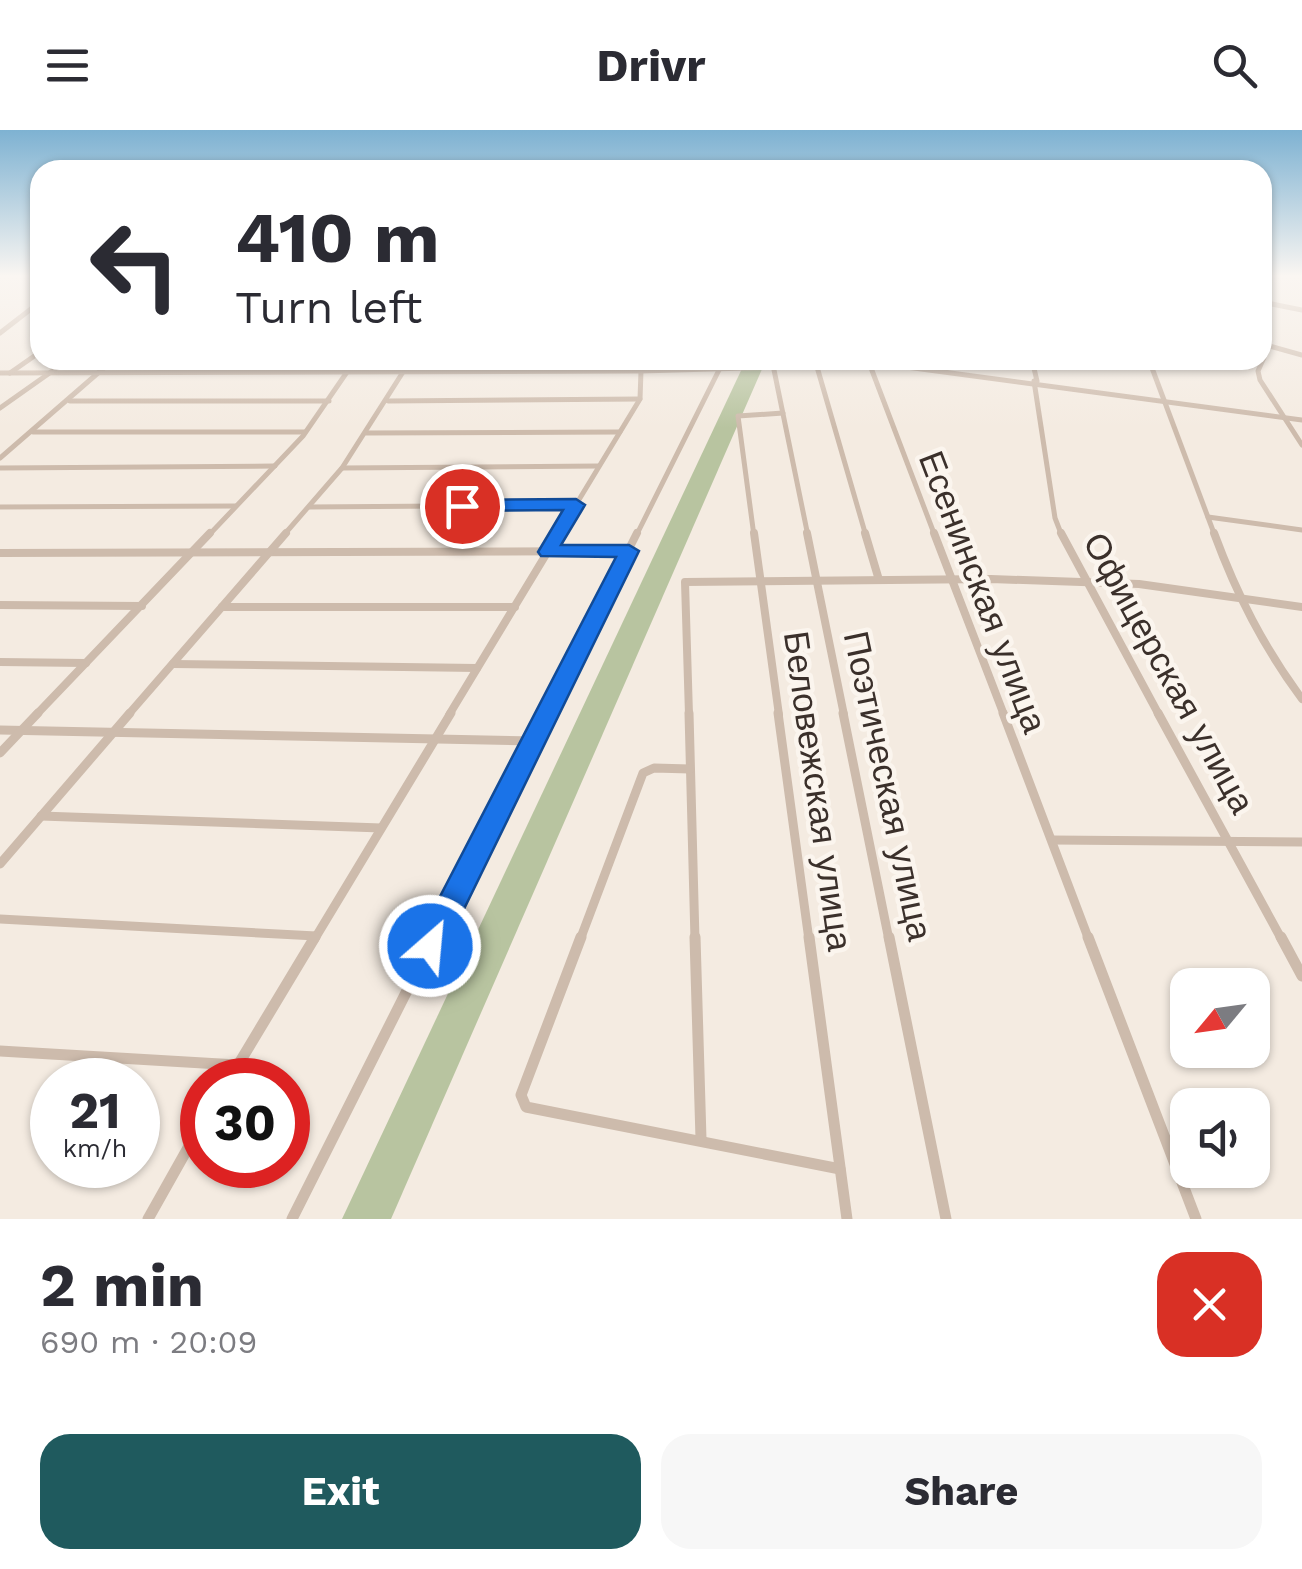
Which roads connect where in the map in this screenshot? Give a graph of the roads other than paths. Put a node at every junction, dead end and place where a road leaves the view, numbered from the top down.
1 (1272, 347) edge
2 (1302, 355) edge
3 (30, 359) edge
4 (54, 370) edge
5 (199, 370) edge
6 (345, 370) edge
7 (381, 370) edge
8 (656, 370) edge
9 (716, 370) edge
10 (774, 370) edge
11 (818, 370) edge
12 (872, 370) edge
13 (943, 370) edge
14 (1034, 370) edge
15 (1153, 370) edge
16 (1259, 370) edge
17 (641, 371) junction
18 (100, 372) junction
19 (403, 372) junction
20 (0, 373) edge
21 (10, 373) junction
22 (50, 373) junction
23 (1036, 381) junction
24 (640, 399) junction
25 (70, 400) junction
26 (329, 400) junction
27 (388, 401) junction
28 (1168, 403) junction
29 (2, 406) edge
30 (783, 413) junction
31 (1287, 418) junction
32 (1302, 420) edge
33 (33, 432) junction
34 (305, 432) junction
35 (620, 432) junction
36 (366, 434) junction
37 (1302, 445) edge
38 (0, 458) edge
39 (275, 466) junction
40 (599, 466) junction
41 (0, 468) edge
42 (342, 468) junction
43 (576, 505) junction
44 (236, 506) junction
45 (0, 507) edge
46 (309, 507) junction
47 (1208, 517) junction
48 (1302, 530) edge
49 (629, 551) junction
50 (548, 552) junction
51 (0, 553) edge
52 (192, 553) junction
53 (269, 553) junction
54 (878, 580) junction
55 (950, 580) junction
56 (761, 581) junction
57 (818, 581) junction
58 (1087, 582) junction
59 (1237, 596) junction
60 (0, 605) edge
61 (142, 606) junction
62 (514, 606) junction
63 (222, 607) junction
64 (1302, 607) edge
65 (0, 662) edge
66 (86, 664) junction
67 (172, 664) junction
68 (477, 668) junction
69 (1302, 699) edge
70 (0, 730) edge
71 (22, 730) junction
72 (113, 733) junction
73 (435, 739) junction
74 (534, 740) junction
75 (0, 752) edge
76 (690, 769) junction
77 (41, 816) junction
78 (381, 828) junction
79 (1052, 840) junction
80 (1230, 841) junction
81 (1302, 842) edge
82 (0, 864) edge
83 (0, 919) edge
84 (316, 936) junction
85 (1302, 976) edge
86 (0, 1050) edge
87 (242, 1058) edge
88 (180, 1061) edge
89 (701, 1139) junction
90 (180, 1162) edge
91 (840, 1169) junction
92 (148, 1219) edge
93 (292, 1219) edge
94 (846, 1219) edge
95 (946, 1219) edge
96 (1196, 1219) edge

1 - 2 street
3 - 21 street
4 - 22 street
5 - 18 street
6 - 26 street
7 - 19 street
8 - 17 street
9 - 49 street
10 - 30 street, Поэтическая улица
11 - 54 street
12 - 55 street, Есенинская улица
13 - 23 street
14 - 23 street, Офицерская улица
15 - 28 street
16 - 31 street
17 - 19 street
17 - 24 street
18 - 22 street
18 - 25 street
19 - 27 street
20 - 21 street
21 - 22 street
22 - 29 street
23 - 28 street
23 - 58 street, Офицерская улица
24 - 27 street
24 - 35 street
25 - 26 street
25 - 33 street
26 - 34 street
27 - 36 street
28 - 31 street
28 - 47 street
30 - 56 street, Беловежская улица
30 - 57 street, Поэтическая улица
31 - 32 street
31 - 37 street
33 - 34 street
33 - 38 street
34 - 39 street
35 - 36 street
35 - 40 street
36 - 42 street
39 - 41 street
39 - 44 street
40 - 42 street
40 - 43 street
42 - 46 street
43 - 46 street
43 - 50 street
44 - 45 street
44 - 52 street
46 - 53 street
47 - 48 street
47 - 59 street
49 - 50 street
49 - 74 street
50 - 53 street
50 - 62 street
51 - 52 street
52 - 53 street
52 - 61 street
53 - 63 street
54 - 55 street
54 - 57 street
55 - 58 street
55 - 79 street, Есенинская улица
56 - 57 street
56 - 76 street
56 - 91 street, Беловежская улица
57 - 95 street, Поэтическая улица
58 - 59 street
58 - 80 street, Офицерская улица
59 - 64 street
59 - 69 street
60 - 61 street
61 - 66 street
62 - 63 street
62 - 68 street
63 - 67 street
65 - 66 street
66 - 71 street
67 - 68 street
67 - 72 street
68 - 73 street
70 - 71 street
71 - 72 street
71 - 75 street
72 - 73 street
72 - 77 street
73 - 74 street
73 - 78 street
74 - 93 street
76 - 89 street
76 - 89 street
77 - 78 street
77 - 82 street
78 - 84 street
79 - 80 street
79 - 96 street, Есенинская улица
80 - 81 street
80 - 85 street, Офицерская улица
83 - 84 street
84 - 87 street
86 - 88 street
89 - 91 street
90 - 92 street
91 - 94 street, Беловежская улица

